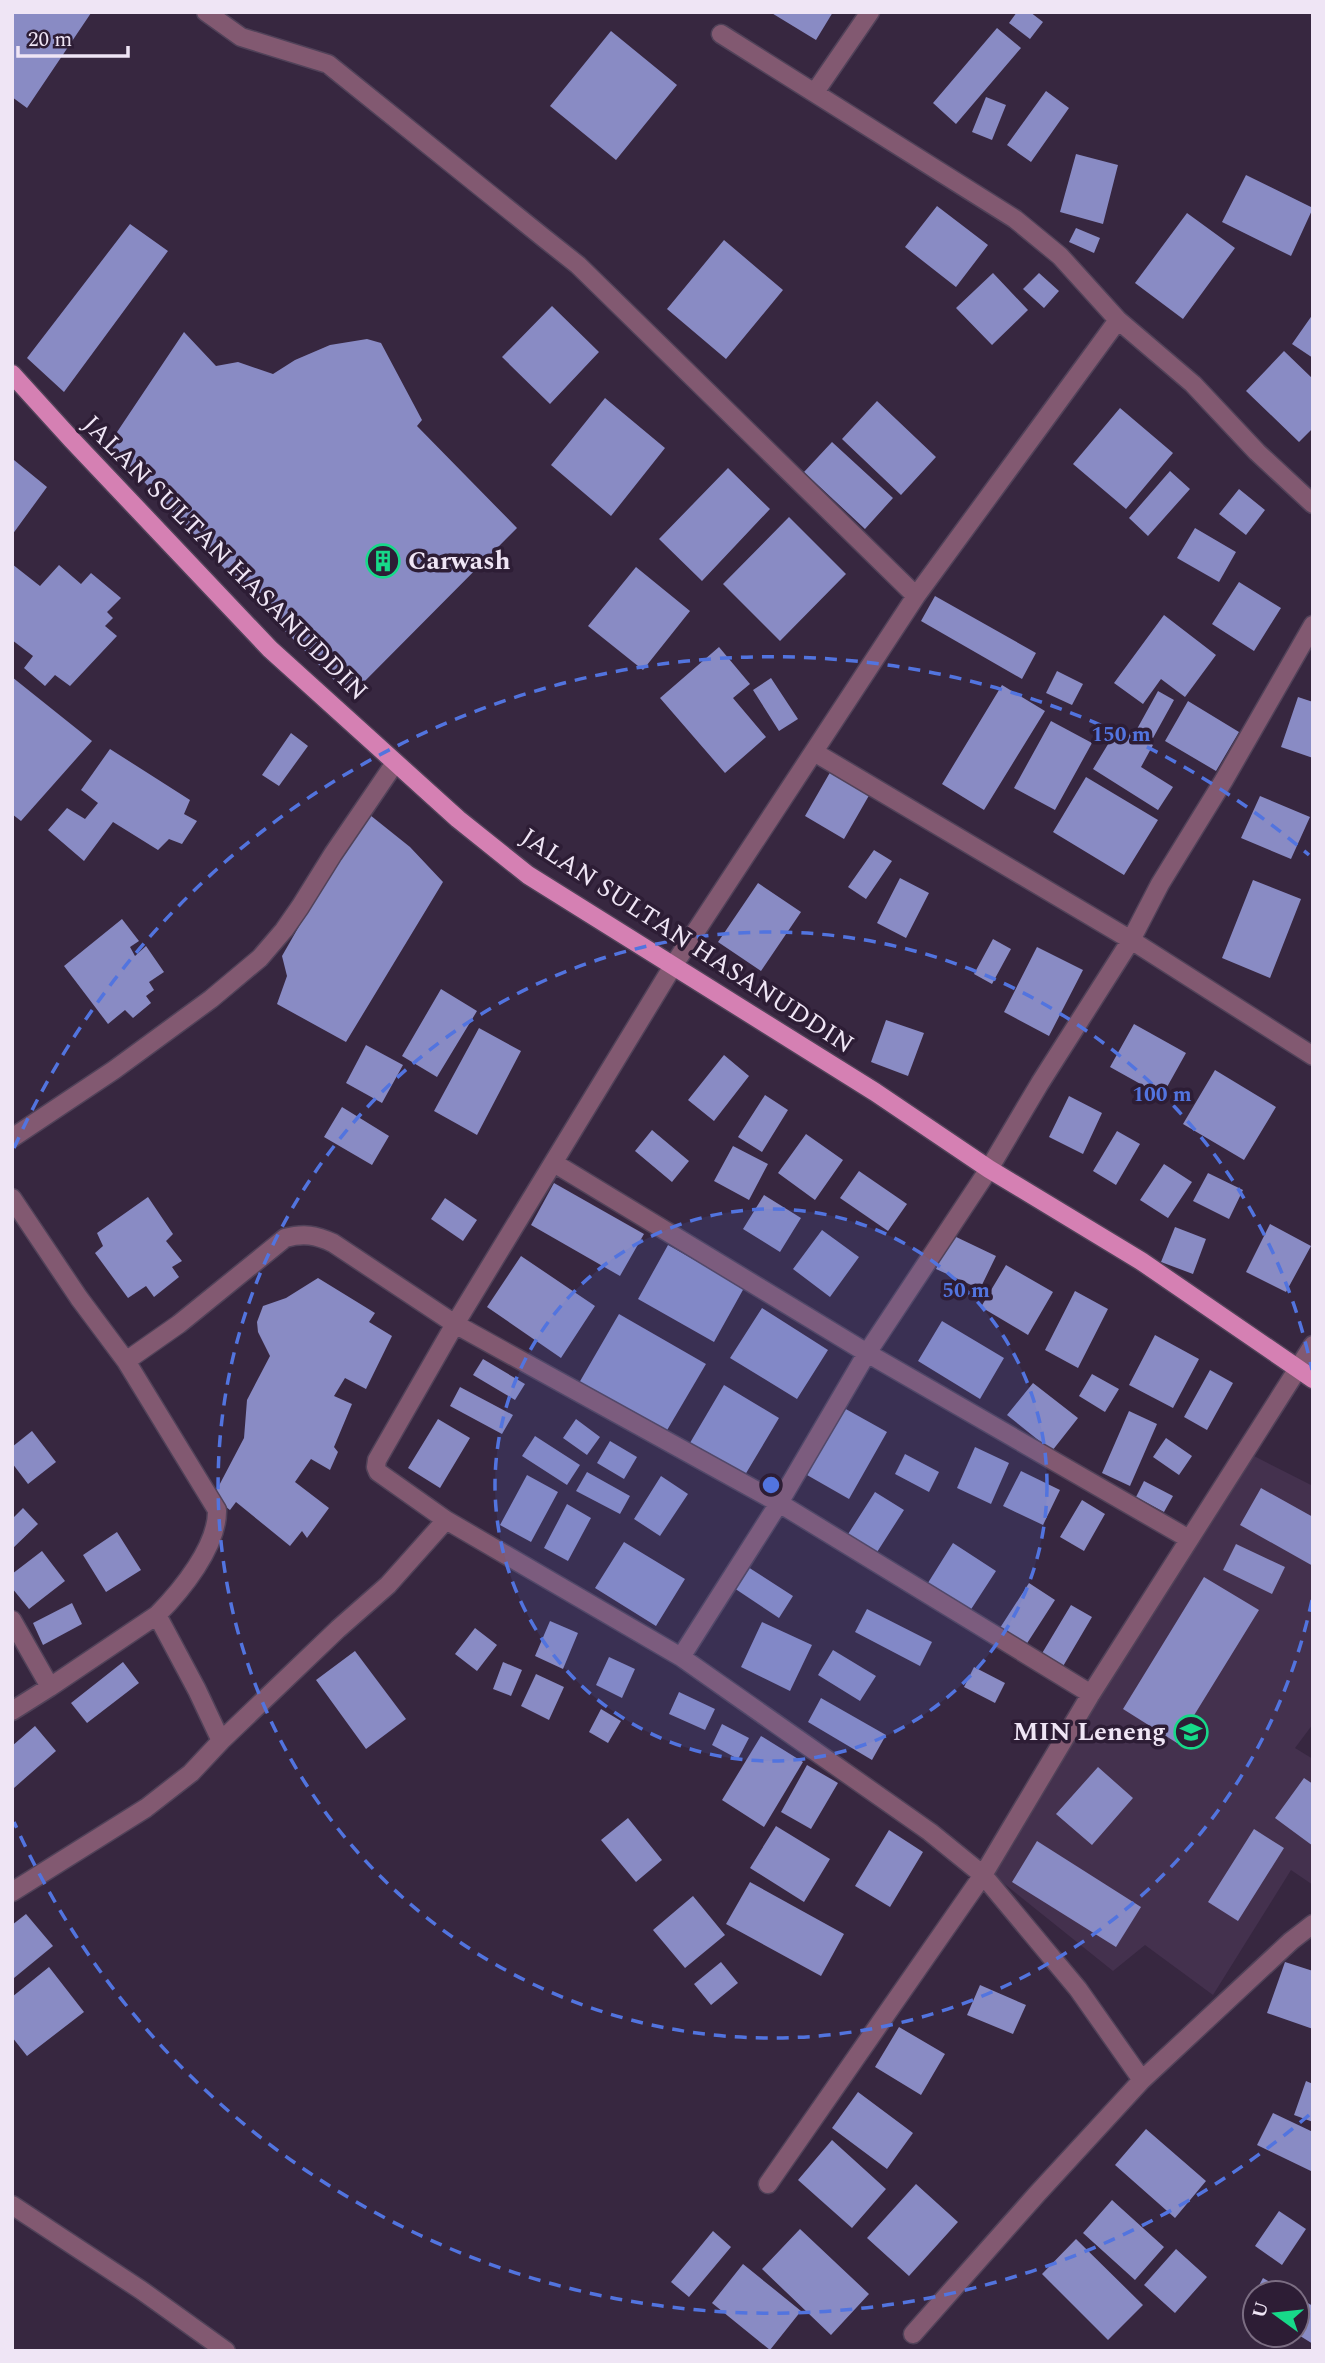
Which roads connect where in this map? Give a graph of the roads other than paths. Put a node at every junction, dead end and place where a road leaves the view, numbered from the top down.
1 (206, 12) edge
2 (870, 12) edge
3 (721, 34) dead end
4 (814, 92) junction
5 (1118, 320) junction
6 (12, 374) edge
7 (1313, 504) edge
8 (916, 596) junction
9 (1313, 625) edge
10 (814, 752) junction
11 (395, 763) junction
12 (1131, 940) junction
13 (673, 966) junction
14 (1313, 1056) edge
15 (12, 1138) edge
16 (554, 1163) junction
17 (989, 1169) junction
18 (12, 1198) edge
19 (455, 1324) junction
20 (1313, 1345) edge
21 (867, 1353) junction
22 (126, 1361) junction
23 (1305, 1375) edge
24 (779, 1503) junction
25 (446, 1520) junction
26 (1189, 1539) junction
27 (156, 1615) junction
28 (12, 1620) edge
29 (681, 1657) junction
30 (50, 1687) junction
31 (1091, 1694) junction
32 (12, 1711) edge
33 (221, 1741) junction
34 (983, 1875) junction
35 (12, 1892) edge
36 (1313, 1924) edge
37 (1142, 2080) junction
38 (768, 2183) dead end
39 (12, 2205) edge
40 (913, 2334) dead end
41 (226, 2351) edge

1 - 8 street
2 - 4 street
3 - 4 street
4 - 5 street
5 - 7 street
5 - 8 street
6 - 11 main road, JALAN SULTAN HASANUDDIN
8 - 10 street
9 - 12 street
10 - 12 street
10 - 13 street
11 - 13 main road, JALAN SULTAN HASANUDDIN
11 - 15 street
12 - 14 street
12 - 17 street
13 - 16 street
13 - 17 main road, JALAN SULTAN HASANUDDIN
16 - 19 street
16 - 21 street
17 - 21 street
17 - 23 main road, JALAN SULTAN HASANUDDIN
18 - 22 street
19 - 22 street
19 - 24 street
19 - 25 street
20 - 23 street
21 - 24 street
21 - 26 street
22 - 27 street
23 - 26 street
24 - 29 street
24 - 31 street
25 - 29 street
25 - 33 street
26 - 31 street
27 - 30 street
27 - 33 street
28 - 30 street
29 - 34 street
30 - 32 street
31 - 34 street
33 - 35 street
34 - 37 street
34 - 38 street
36 - 37 street
37 - 40 street
39 - 41 street

